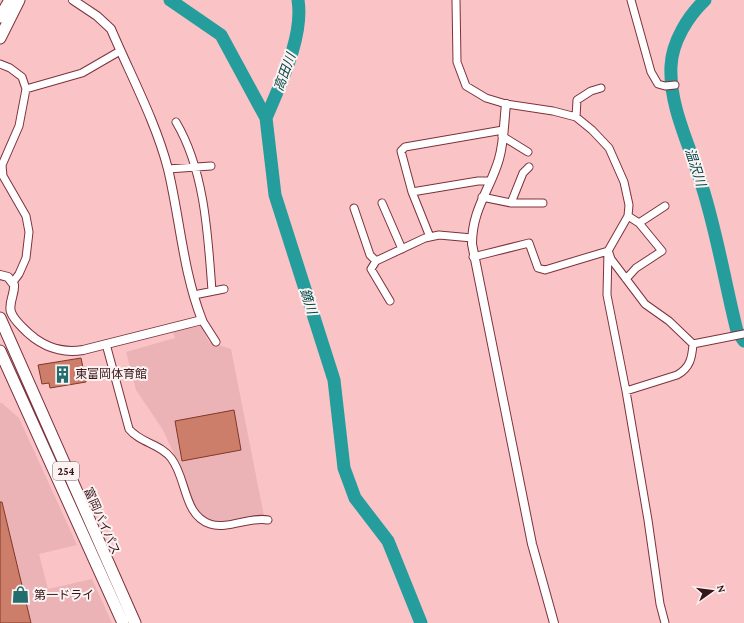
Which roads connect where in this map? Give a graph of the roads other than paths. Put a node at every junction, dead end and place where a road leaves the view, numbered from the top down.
1 (10, 0) edge
2 (19, 0) edge
3 (73, 0) edge
4 (456, 0) edge
5 (631, 0) edge
6 (0, 17) edge
7 (0, 38) edge
8 (120, 50) junction
9 (0, 64) edge
10 (675, 85) dead end
11 (601, 88) dead end
12 (26, 89) junction
13 (506, 104) junction
14 (576, 118) junction
15 (176, 122) dead end
16 (502, 133) junction
17 (528, 152) dead end
18 (210, 166) dead end
19 (194, 167) junction
20 (529, 167) dead end
21 (168, 169) junction
22 (490, 181) junction
23 (412, 192) junction
24 (482, 197) junction
25 (382, 203) dead end
26 (510, 203) junction
27 (543, 203) dead end
28 (665, 206) dead end
29 (354, 208) dead end
30 (628, 216) junction
31 (639, 223) junction
32 (430, 237) junction
33 (472, 238) junction
34 (402, 249) junction
35 (608, 251) junction
36 (473, 257) junction
37 (376, 261) junction
38 (0, 275) edge
39 (626, 279) junction
40 (13, 282) junction
41 (224, 289) dead end
42 (212, 291) junction
43 (194, 294) junction
44 (390, 301) dead end
45 (0, 318) edge
46 (202, 320) junction
47 (744, 334) edge
48 (216, 342) dead end
49 (106, 344) junction
50 (693, 344) junction
51 (0, 351) edge
52 (626, 391) junction
53 (268, 520) dead end
54 (123, 623) edge
55 (135, 623) edge
56 (554, 623) edge
57 (665, 623) edge

1 - 6 highway
2 - 7 highway
3 - 8 street
4 - 13 street
5 - 10 street
8 - 12 street
8 - 21 street
9 - 12 street
11 - 14 street
12 - 40 street
13 - 14 street
13 - 16 street
14 - 30 street
15 - 19 street
16 - 17 street
16 - 22 street
16 - 23 street
18 - 19 street
19 - 21 street
19 - 42 street
20 - 26 street
21 - 43 street
22 - 23 street
22 - 24 street
23 - 32 street
24 - 26 street
24 - 33 street
25 - 34 street
26 - 27 street
28 - 31 street
29 - 37 street
30 - 31 street
30 - 35 street
31 - 39 street
32 - 33 street
32 - 34 street
33 - 36 street
34 - 37 street
35 - 36 street
35 - 39 street
35 - 52 street
36 - 56 street
37 - 44 street
38 - 40 street
39 - 50 street
40 - 49 street
41 - 42 street
42 - 43 street
43 - 46 street
45 - 55 highway, 富岡バイパス / 254
46 - 48 street
46 - 49 street
47 - 50 street
49 - 53 street
50 - 52 street
51 - 54 highway, 富岡バイパス / 254
52 - 57 street

